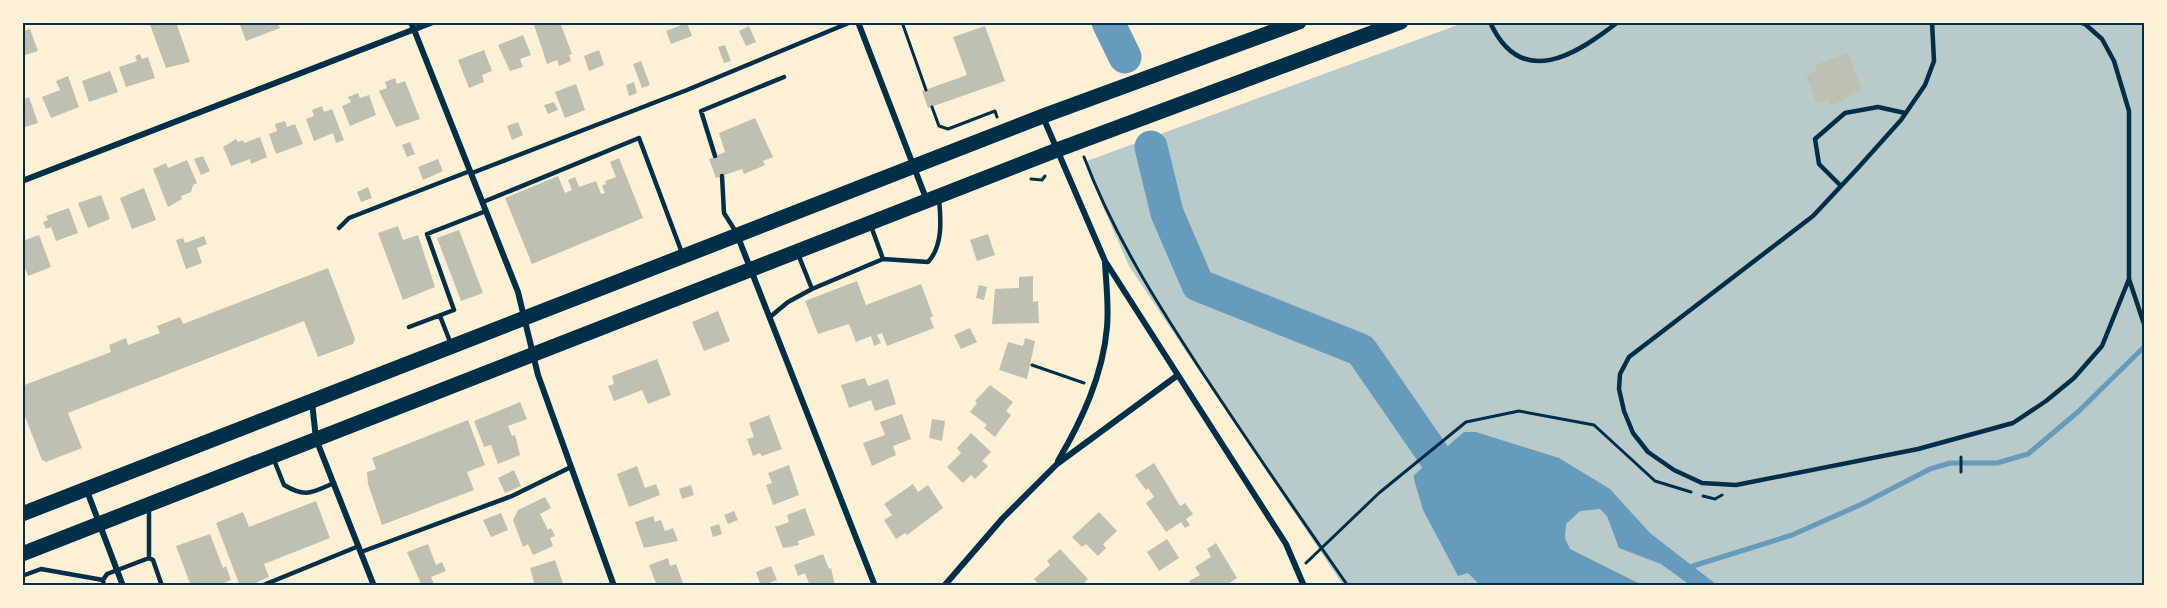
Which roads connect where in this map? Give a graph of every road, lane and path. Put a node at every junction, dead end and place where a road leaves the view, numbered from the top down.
1 (411, 22) edge
2 (433, 22) edge
3 (851, 22) edge
4 (858, 22) edge
5 (902, 22) edge
6 (1299, 22) edge
7 (1401, 22) edge
8 (1490, 22) edge
9 (1618, 22) edge
10 (1932, 22) edge
11 (2079, 22) edge
12 (414, 30) junction
13 (784, 77) dead end
14 (926, 90) dead end
15 (932, 107) dead end
16 (995, 111) dead end
17 (1905, 113) junction
18 (1043, 116) junction
19 (1057, 150) junction
20 (715, 156) dead end
21 (1084, 157) dead end
22 (914, 166) junction
23 (471, 172) junction
24 (722, 176) dead end
25 (1046, 176) dead end
26 (1028, 180) dead end
27 (22, 181) edge
28 (1841, 186) junction
29 (933, 199) junction
30 (483, 202) junction
31 (486, 211) junction
32 (870, 223) junction
33 (339, 228) dead end
34 (737, 234) junction
35 (797, 252) junction
36 (683, 255) junction
37 (884, 260) junction
38 (1105, 261) junction
39 (752, 270) junction
40 (2129, 279) junction
41 (812, 289) junction
42 (440, 316) junction
43 (770, 317) junction
44 (525, 318) junction
45 (2145, 324) edge
46 (409, 327) dead end
47 (452, 346) junction
48 (534, 354) junction
49 (1032, 365) dead end
50 (1178, 375) junction
51 (1081, 382) dead end
52 (312, 401) junction
53 (316, 439) junction
54 (273, 456) junction
55 (1961, 457) dead end
56 (1057, 464) junction
57 (571, 467) junction
58 (1961, 472) dead end
59 (334, 483) junction
60 (1745, 483) junction
61 (86, 490) junction
62 (148, 504) junction
63 (22, 514) edge
64 (99, 524) junction
65 (1321, 548) junction
66 (360, 549) junction
67 (22, 554) edge
68 (149, 558) junction
69 (117, 570) junction
70 (1298, 571) junction
71 (22, 576) edge
72 (103, 583) edge
73 (123, 585) edge
74 (162, 585) edge
75 (261, 585) edge
76 (374, 585) edge
77 (614, 585) edge
78 (875, 585) edge
79 (944, 585) edge
80 (1304, 585) edge
81 (1347, 585) edge

1 - 12 street
2 - 12 street
3 - 23 lane
4 - 22 street
5 - 14 path
6 - 18 main road
7 - 19 main road
8 - 9 lane
10 - 17 lane
11 - 40 lane
12 - 23 street
12 - 27 street
13 - 20 lane
15 - 16 path
17 - 28 lane
17 - 28 lane
18 - 19 street
18 - 22 main road
19 - 29 main road
19 - 38 street
21 - 65 path
22 - 29 street
22 - 34 main road
23 - 30 street
23 - 33 lane
24 - 34 lane
25 - 26 path
28 - 60 lane
29 - 32 main road
29 - 37 lane
30 - 31 street
30 - 36 lane
31 - 42 lane
31 - 44 street
32 - 35 main road
32 - 37 lane
34 - 36 main road
34 - 39 street
35 - 39 main road
35 - 41 lane
36 - 44 main road
37 - 41 lane
38 - 50 street
38 - 56 street
39 - 43 street
39 - 48 main road
40 - 45 lane
40 - 60 lane
41 - 43 lane
42 - 46 lane
42 - 47 lane
43 - 78 street
44 - 47 main road
44 - 48 street
47 - 52 main road
48 - 53 main road
48 - 57 street
49 - 51 path
50 - 56 street
50 - 70 street
52 - 53 street
52 - 61 main road
53 - 54 main road
53 - 59 street
54 - 59 lane
54 - 62 main road
55 - 58 path
56 - 79 street
57 - 66 lane
57 - 77 street
59 - 66 street
60 - 65 path
61 - 63 main road
61 - 64 street
62 - 64 main road
62 - 68 lane
64 - 67 main road
64 - 69 street
65 - 70 path
65 - 81 path
66 - 75 lane
66 - 76 street
68 - 69 lane
68 - 74 lane
69 - 72 lane
69 - 73 street
70 - 80 street
71 - 72 lane

